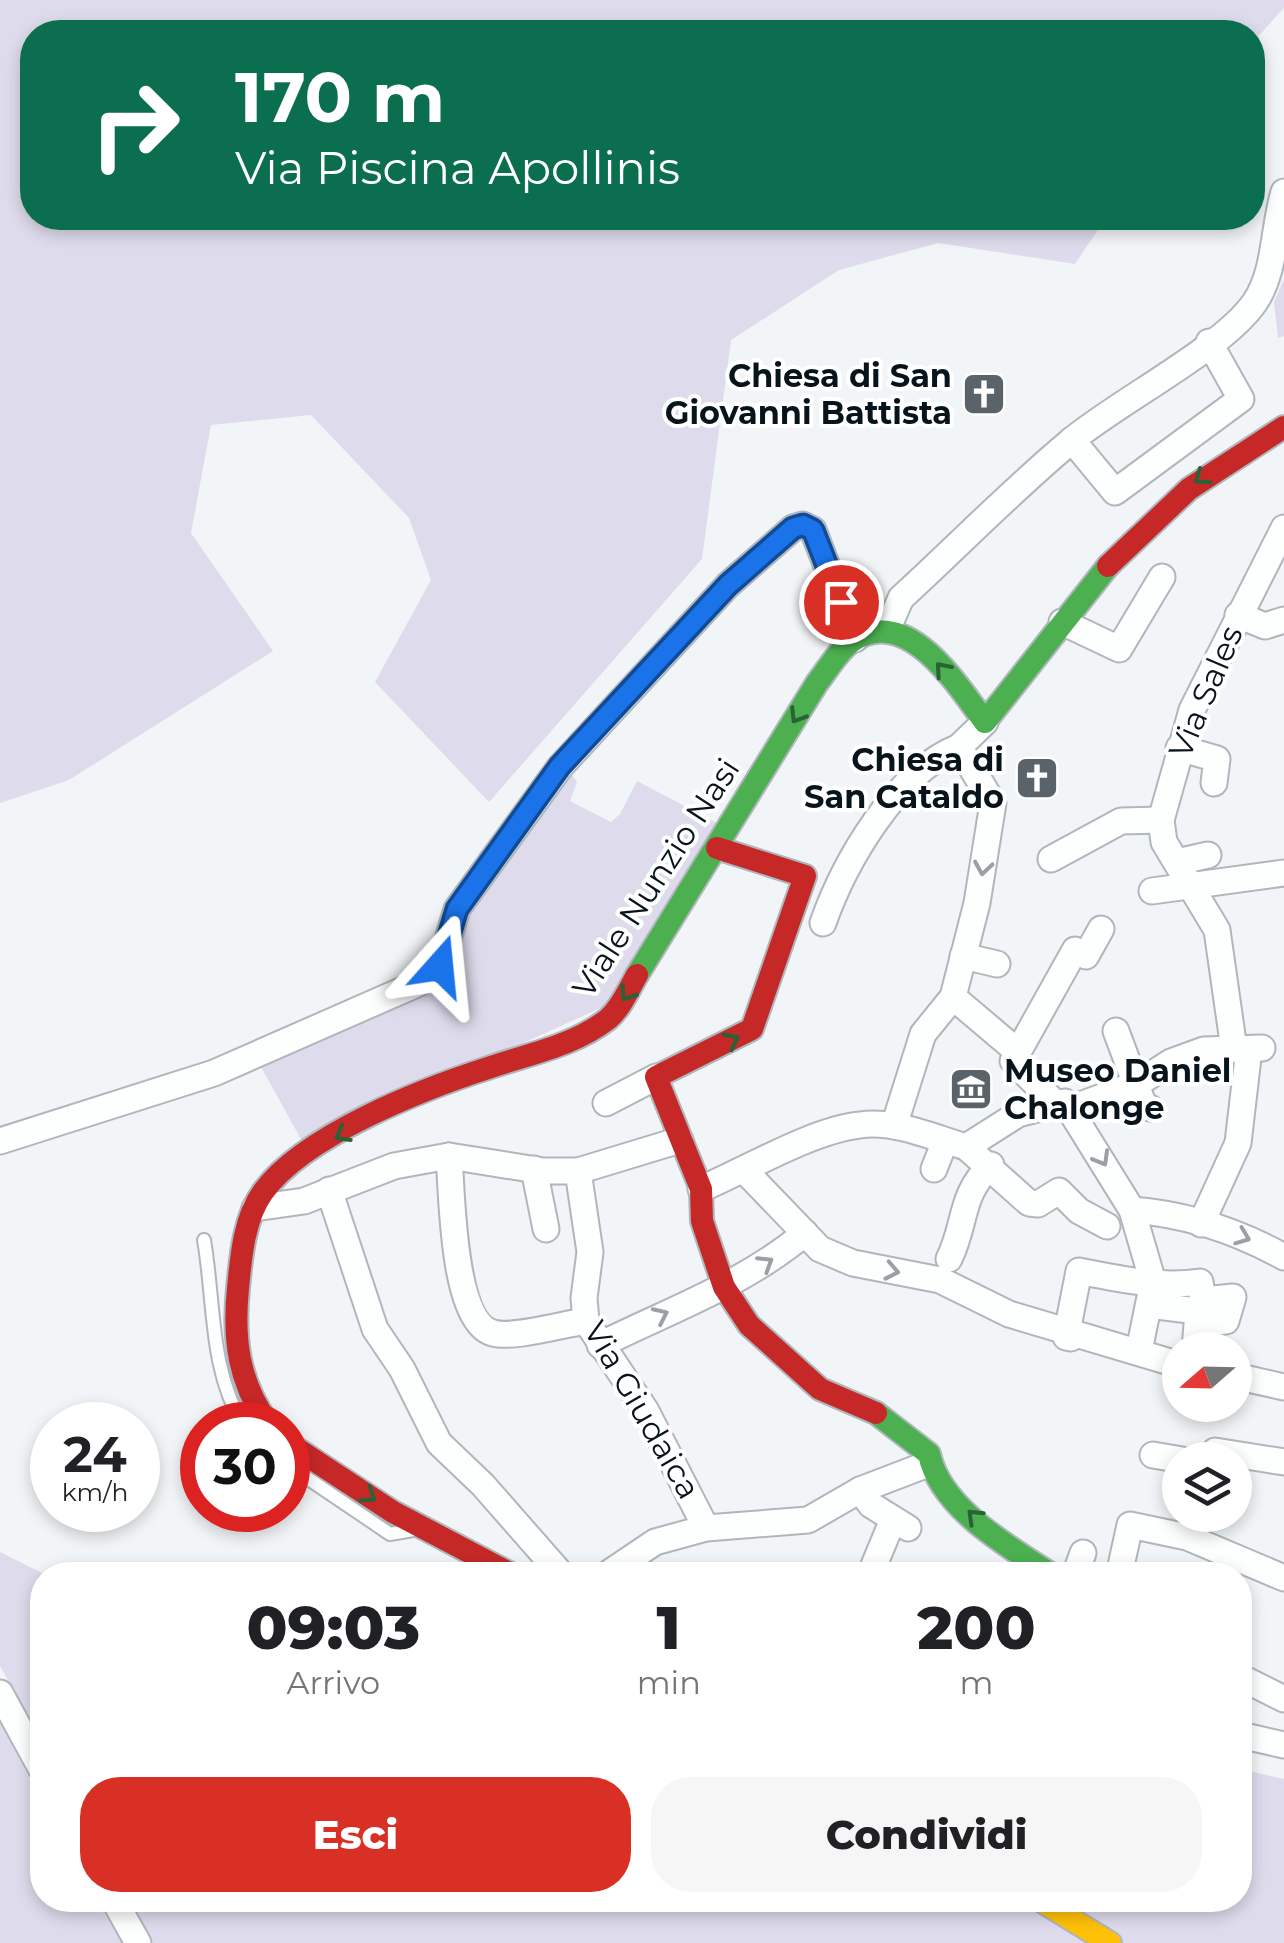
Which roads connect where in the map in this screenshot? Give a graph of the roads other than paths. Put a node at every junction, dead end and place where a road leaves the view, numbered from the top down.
1 (1284, 192) edge
2 (1209, 342) junction
3 (1284, 427) edge
4 (1066, 445) junction
5 (1284, 528) edge
6 (1162, 577) dead end
7 (1238, 615) junction
8 (1062, 622) junction
9 (1278, 629) edge
10 (887, 630) junction
11 (855, 639) junction
12 (985, 722) junction
13 (959, 747) junction
14 (1179, 748) junction
15 (1214, 783) dead end
16 (1160, 820) junction
17 (718, 848) junction
18 (1208, 854) dead end
19 (1052, 858) dead end
20 (1177, 862) junction
21 (1284, 873) edge
22 (1192, 885) junction
23 (1152, 891) dead end
24 (823, 923) dead end
25 (1101, 929) dead end
26 (963, 956) junction
27 (997, 964) dead end
28 (953, 997) junction
29 (1116, 1031) dead end
30 (1260, 1049) edge
31 (1017, 1054) junction
32 (656, 1077) junction
33 (1137, 1084) junction
34 (606, 1102) dead end
35 (1066, 1106) junction
36 (1150, 1108) dead end
37 (894, 1126) junction
38 (680, 1140) junction
39 (0, 1142) edge
40 (955, 1144) junction
41 (449, 1156) junction
42 (991, 1165) junction
43 (534, 1169) junction
44 (934, 1169) dead end
45 (745, 1170) junction
46 (578, 1172) junction
47 (701, 1189) junction
48 (329, 1190) junction
49 (255, 1208) junction
50 (1132, 1210) junction
51 (1202, 1224) junction
52 (1107, 1226) dead end
53 (546, 1229) dead end
54 (805, 1233) junction
55 (204, 1240) dead end
56 (1284, 1256) edge
57 (944, 1271) junction
58 (724, 1287) junction
59 (1151, 1294) junction
60 (586, 1321) junction
61 (1067, 1329) junction
62 (1196, 1332) edge
63 (600, 1344) junction
64 (1139, 1352) junction
65 (1162, 1359) edge
66 (1162, 1368) edge
67 (1252, 1380) edge
68 (1284, 1387) edge
69 (232, 1402) edge
70 (252, 1402) edge
71 (1153, 1455) dead end
72 (1162, 1455) edge
73 (310, 1457) edge
74 (1252, 1460) edge
75 (1284, 1462) edge
76 (928, 1464) junction
77 (310, 1480) edge
78 (860, 1490) junction
79 (419, 1526) junction
80 (706, 1528) junction
81 (488, 1562) edge
82 (550, 1562) edge
83 (625, 1562) edge
84 (878, 1562) edge
85 (1034, 1562) edge
86 (1122, 1562) edge
87 (1246, 1562) edge
88 (1252, 1564) edge
89 (1284, 1578) edge
90 (1252, 1683) edge
91 (0, 1693) edge
92 (1284, 1700) edge
93 (1252, 1737) edge
94 (1284, 1745) edge
95 (30, 1748) edge
96 (121, 1912) edge
97 (1060, 1912) edge
98 (138, 1943) edge
99 (1110, 1943) edge

1 - 2 street
2 - 4 street
2 - 4 street
3 -> 8 street
4 - 10 street
5 - 7 street, Via Sales
6 - 8 street
7 - 9 street
7 - 14 street, Via Sales
8 - 12 street
10 - 11 street
12 -> 10 street
11 -> 17 street, Viale Nunzio Nasi
11 - 39 street
12 - 13 street
13 - 24 street
13 -> 26 street
14 - 15 street
14 - 16 street, Via Sales
16 - 19 street
16 - 20 street
32 -> 17 street
17 -> 49 street, Viale Nunzio Nasi
18 - 20 street
20 - 22 street
21 - 22 street
22 - 23 street
22 - 30 street
25 - 31 street
26 - 27 street
26 - 28 street
28 - 31 street
28 - 37 street
29 - 33 street
30 - 33 street
30 - 51 street
31 - 35 street
32 - 34 street
32 - 38 street
33 - 35 street
33 - 36 street
35 - 40 street
35 -> 50 street
37 - 40 street
37 - 45 street
38 - 46 street
38 - 47 street
40 - 42 street
40 - 44 street
41 - 43 street
41 - 48 street
41 - 60 street
42 - 52 street
42 - 57 street
43 - 46 street
43 - 53 street
45 - 47 street
45 - 54 street
46 - 60 street, Via Giudaica
47 - 58 street
48 - 49 street
48 - 82 street
49 - 70 street, Viale Nunzio Nasi
50 - 51 street
50 - 59 street
51 -> 56 street
54 -> 57 street
58 -> 54 street
55 - 69 lane
57 - 61 street
63 -> 58 street
58 - 76 street
59 - 61 street
59 - 62 street
59 - 64 street
60 - 63 street, Via Giudaica
61 - 64 street
61 - 66 street
63 - 80 street, Via Giudaica
64 - 65 street
67 - 68 street
71 - 72 street
73 -> 79 street
74 - 75 street
76 - 78 street
85 -> 76 street
77 - 79 lane
78 - 80 street
78 - 84 street
79 - 81 street
80 - 83 street
86 - 87 street
88 - 89 street
90 - 92 street
91 - 95 street
93 - 94 street
96 - 98 street
97 - 99 street

